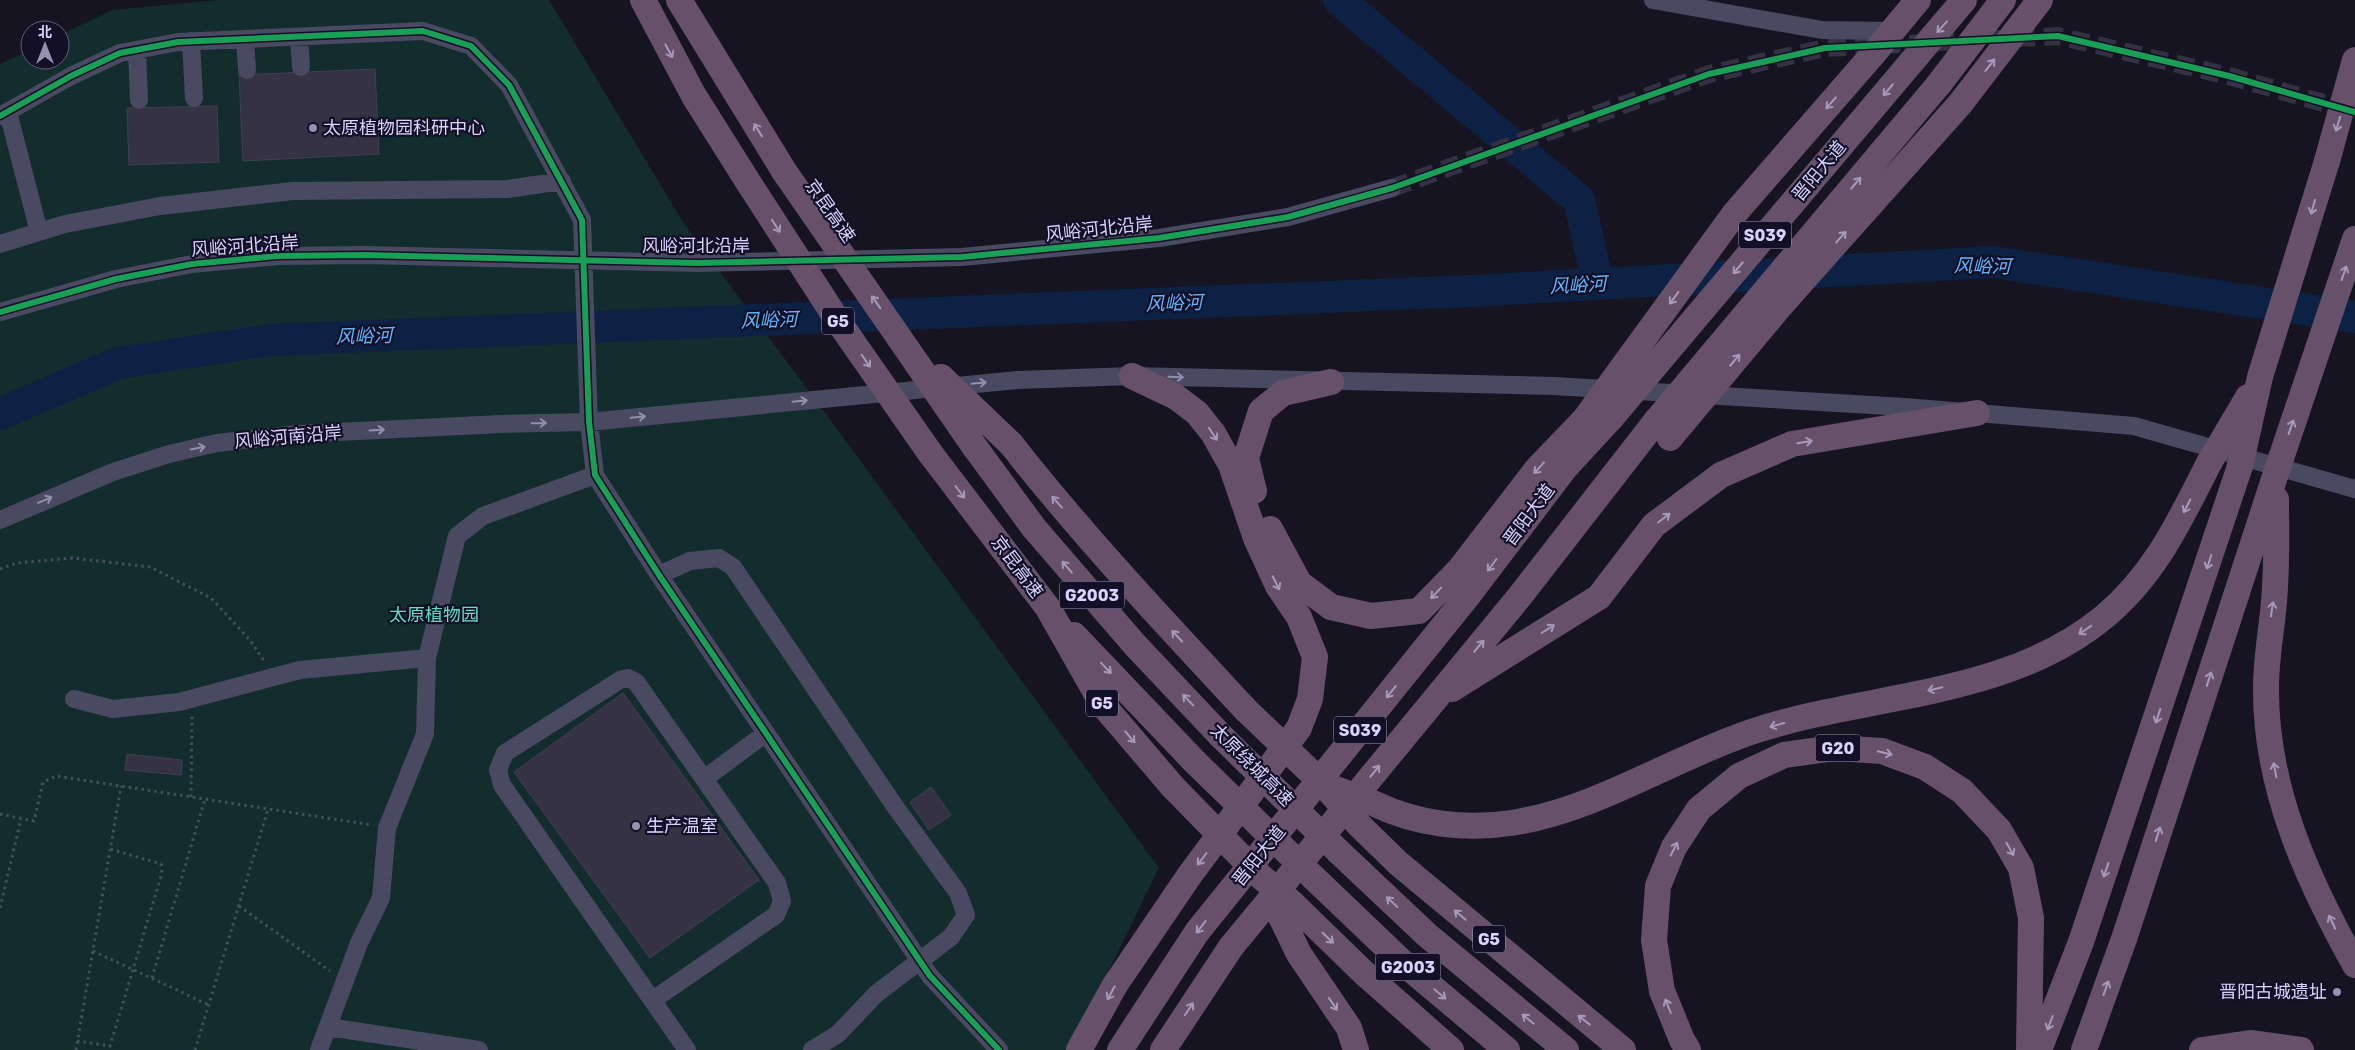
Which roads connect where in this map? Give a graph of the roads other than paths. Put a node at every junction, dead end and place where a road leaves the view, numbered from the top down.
1 (642, 0) edge
2 (678, 0) edge
3 (1653, 0) edge
4 (1918, 0) edge
5 (1964, 0) edge
6 (2003, 0) edge
7 (2040, 0) edge
8 (1892, 31) junction
9 (299, 37) junction
10 (245, 39) junction
11 (191, 41) junction
12 (137, 50) junction
13 (2355, 60) edge
14 (301, 67) dead end
15 (247, 70) dead end
16 (194, 98) dead end
17 (139, 100) dead end
18 (4, 114) edge
19 (562, 181) junction
20 (1392, 188) tunnel mouth
21 (39, 232) junction
22 (2355, 239) edge
23 (0, 244) edge
24 (584, 260) junction
25 (0, 312) edge
26 (904, 342) junction
27 (1132, 376) junction
28 (2260, 377) junction
29 (1331, 382) junction
30 (1977, 413) junction
31 (589, 414) junction
32 (1584, 420) junction
33 (1663, 430) junction
34 (1565, 468) junction
35 (2276, 473) junction
36 (595, 475) junction
37 (2355, 489) edge
38 (0, 520) edge
39 (660, 575) junction
40 (1048, 608) junction
41 (427, 658) junction
42 (74, 699) dead end
43 (1432, 701) junction
44 (766, 733) junction
45 (704, 779) junction
46 (1323, 784) junction
47 (1287, 911) junction
48 (919, 961) junction
49 (2355, 965) edge
50 (653, 1000) junction
51 (328, 1027) junction
52 (319, 1050) edge
53 (479, 1050) edge
54 (687, 1050) edge
55 (812, 1050) edge
56 (999, 1050) edge
57 (1079, 1050) edge
58 (1120, 1050) edge
59 (1163, 1050) edge
60 (1356, 1050) edge
61 (1451, 1050) edge
62 (1507, 1050) edge
63 (1566, 1050) edge
64 (1623, 1050) edge
65 (1688, 1050) edge
66 (2029, 1050) edge
67 (2039, 1050) edge
68 (2084, 1050) edge
69 (2202, 1050) edge
70 (2301, 1050) edge

1 -> 40 highway, 京昆高速 / G5, bridge
26 -> 2 highway, 京昆高速 / G5, bridge
3 - 8 street
4 - 8 highway
5 -> 34 highway, 晋阳大道 / S039, bridge
33 -> 6 highway, 晋阳大道 / S039, bridge
33 -> 7 highway, S039, bridge
8 -> 32 highway, bridge
9 - 10 street
9 - 14 street
9 - 19 street
10 - 11 street
10 - 15 street
11 - 12 street
11 - 16 street
12 - 17 street
12 - 18 street
13 -> 28 highway, bridge
18 - 21 street
19 - 21 street
19 - 24 street
20 - 24 street, 风峪河北沿岸
21 - 23 street
35 -> 22 highway, bridge
24 - 25 street, 风峪河北沿岸
24 - 31 street
46 -> 26 highway, G5, bridge
63 -> 26 highway, 太原绕城高速 / G2003, bridge
27 -> 29 street, 风峪河南沿岸
31 -> 27 street, 风峪河南沿岸
27 -> 57 highway
28 -> 46 highway, bridge
28 -> 67 highway, bridge
29 - 30 street, 风峪河南沿岸
32 -> 29 highway
30 - 37 street, 风峪河南沿岸
43 -> 30 highway
31 - 36 street
38 -> 31 street, 风峪河南沿岸
32 - 34 highway
43 -> 33 highway, 晋阳大道 / S039
34 -> 58 highway, 晋阳大道 / S039
49 -> 35 highway
68 -> 35 highway
36 - 39 street
36 - 41 street
39 - 44 street
39 - 48 street
40 -> 47 highway, G5, bridge
40 -> 62 highway, G2003, bridge
41 - 42 street
41 - 51 street
59 -> 43 highway, 晋阳大道 / S039
44 - 45 street
44 - 48 street
45 - 50 street
45 - 50 street
64 -> 46 highway, G5, bridge
47 -> 60 highway, G5
47 -> 61 highway
48 - 55 street
48 - 56 street
50 - 54 street
51 - 52 street
51 - 53 street
65 -> 66 highway, G20
69 - 70 highway

